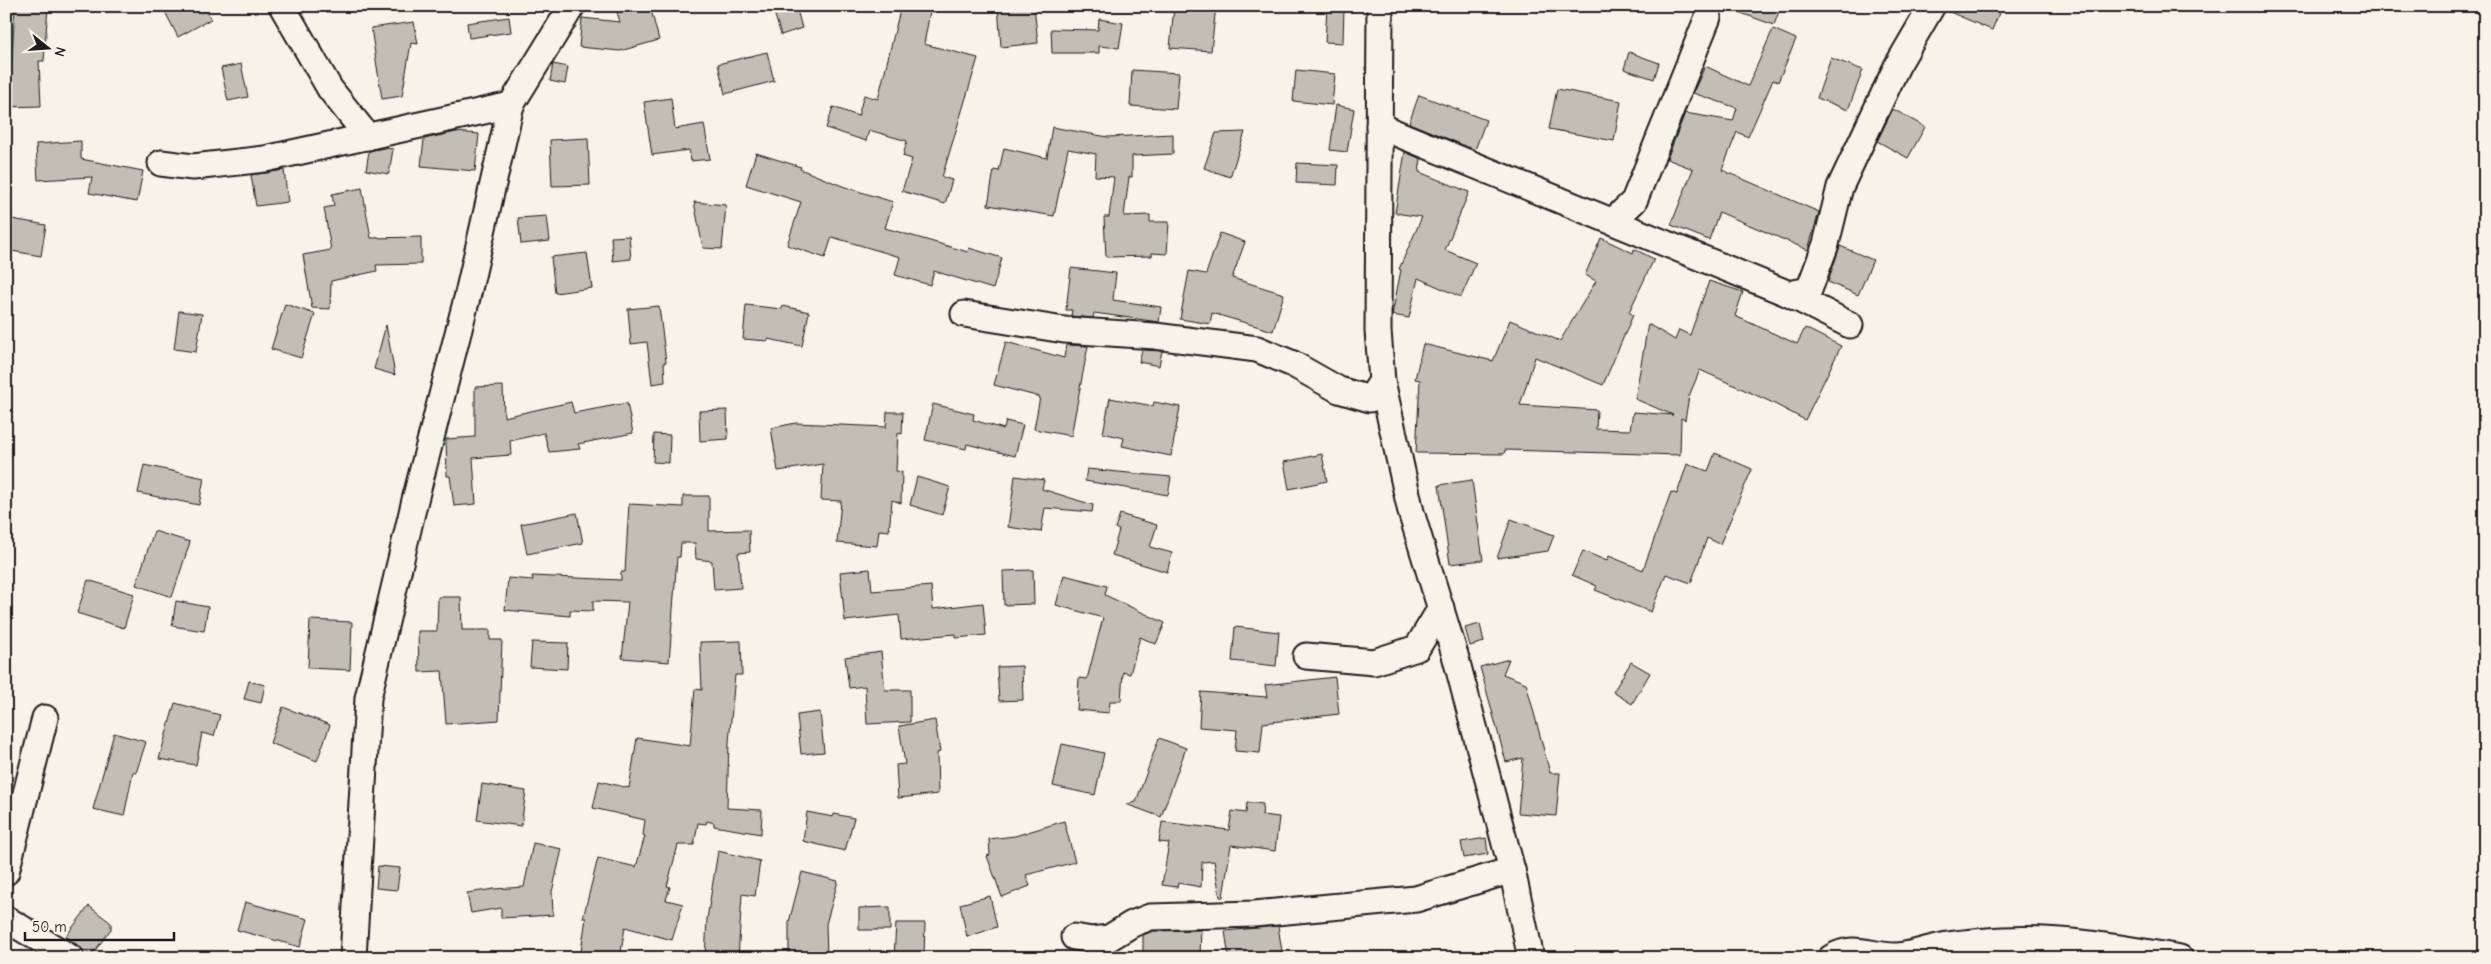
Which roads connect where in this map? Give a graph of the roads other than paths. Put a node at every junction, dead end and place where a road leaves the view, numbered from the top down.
1 (282, 6) edge
2 (572, 6) edge
3 (1380, 6) edge
4 (1932, 6) edge
5 (1708, 17) dead end
6 (511, 105) junction
7 (1379, 126) junction
8 (368, 137) junction
9 (161, 163) dead end
10 (1613, 220) junction
11 (1789, 294) junction
12 (964, 314) dead end
13 (1850, 324) dead end
14 (1382, 381) junction
15 (1440, 608) junction
16 (1306, 656) dead end
17 (45, 718) dead end
18 (1512, 870) junction
19 (6, 872) edge
20 (6, 919) edge
21 (1074, 937) dead end
22 (71, 958) edge
23 (353, 958) edge
24 (1531, 958) edge
25 (1831, 958) edge
26 (2180, 958) edge

1 - 8 street
2 - 6 street
3 - 7 street
4 - 11 street
5 - 10 street
6 - 8 street
6 - 23 street
7 - 10 street
7 - 14 street
8 - 9 street
10 - 11 street
11 - 13 street
12 - 14 street
14 - 15 street
15 - 16 street
15 - 18 street
17 - 19 street
18 - 21 street
18 - 24 street
20 - 22 street
25 - 26 street

